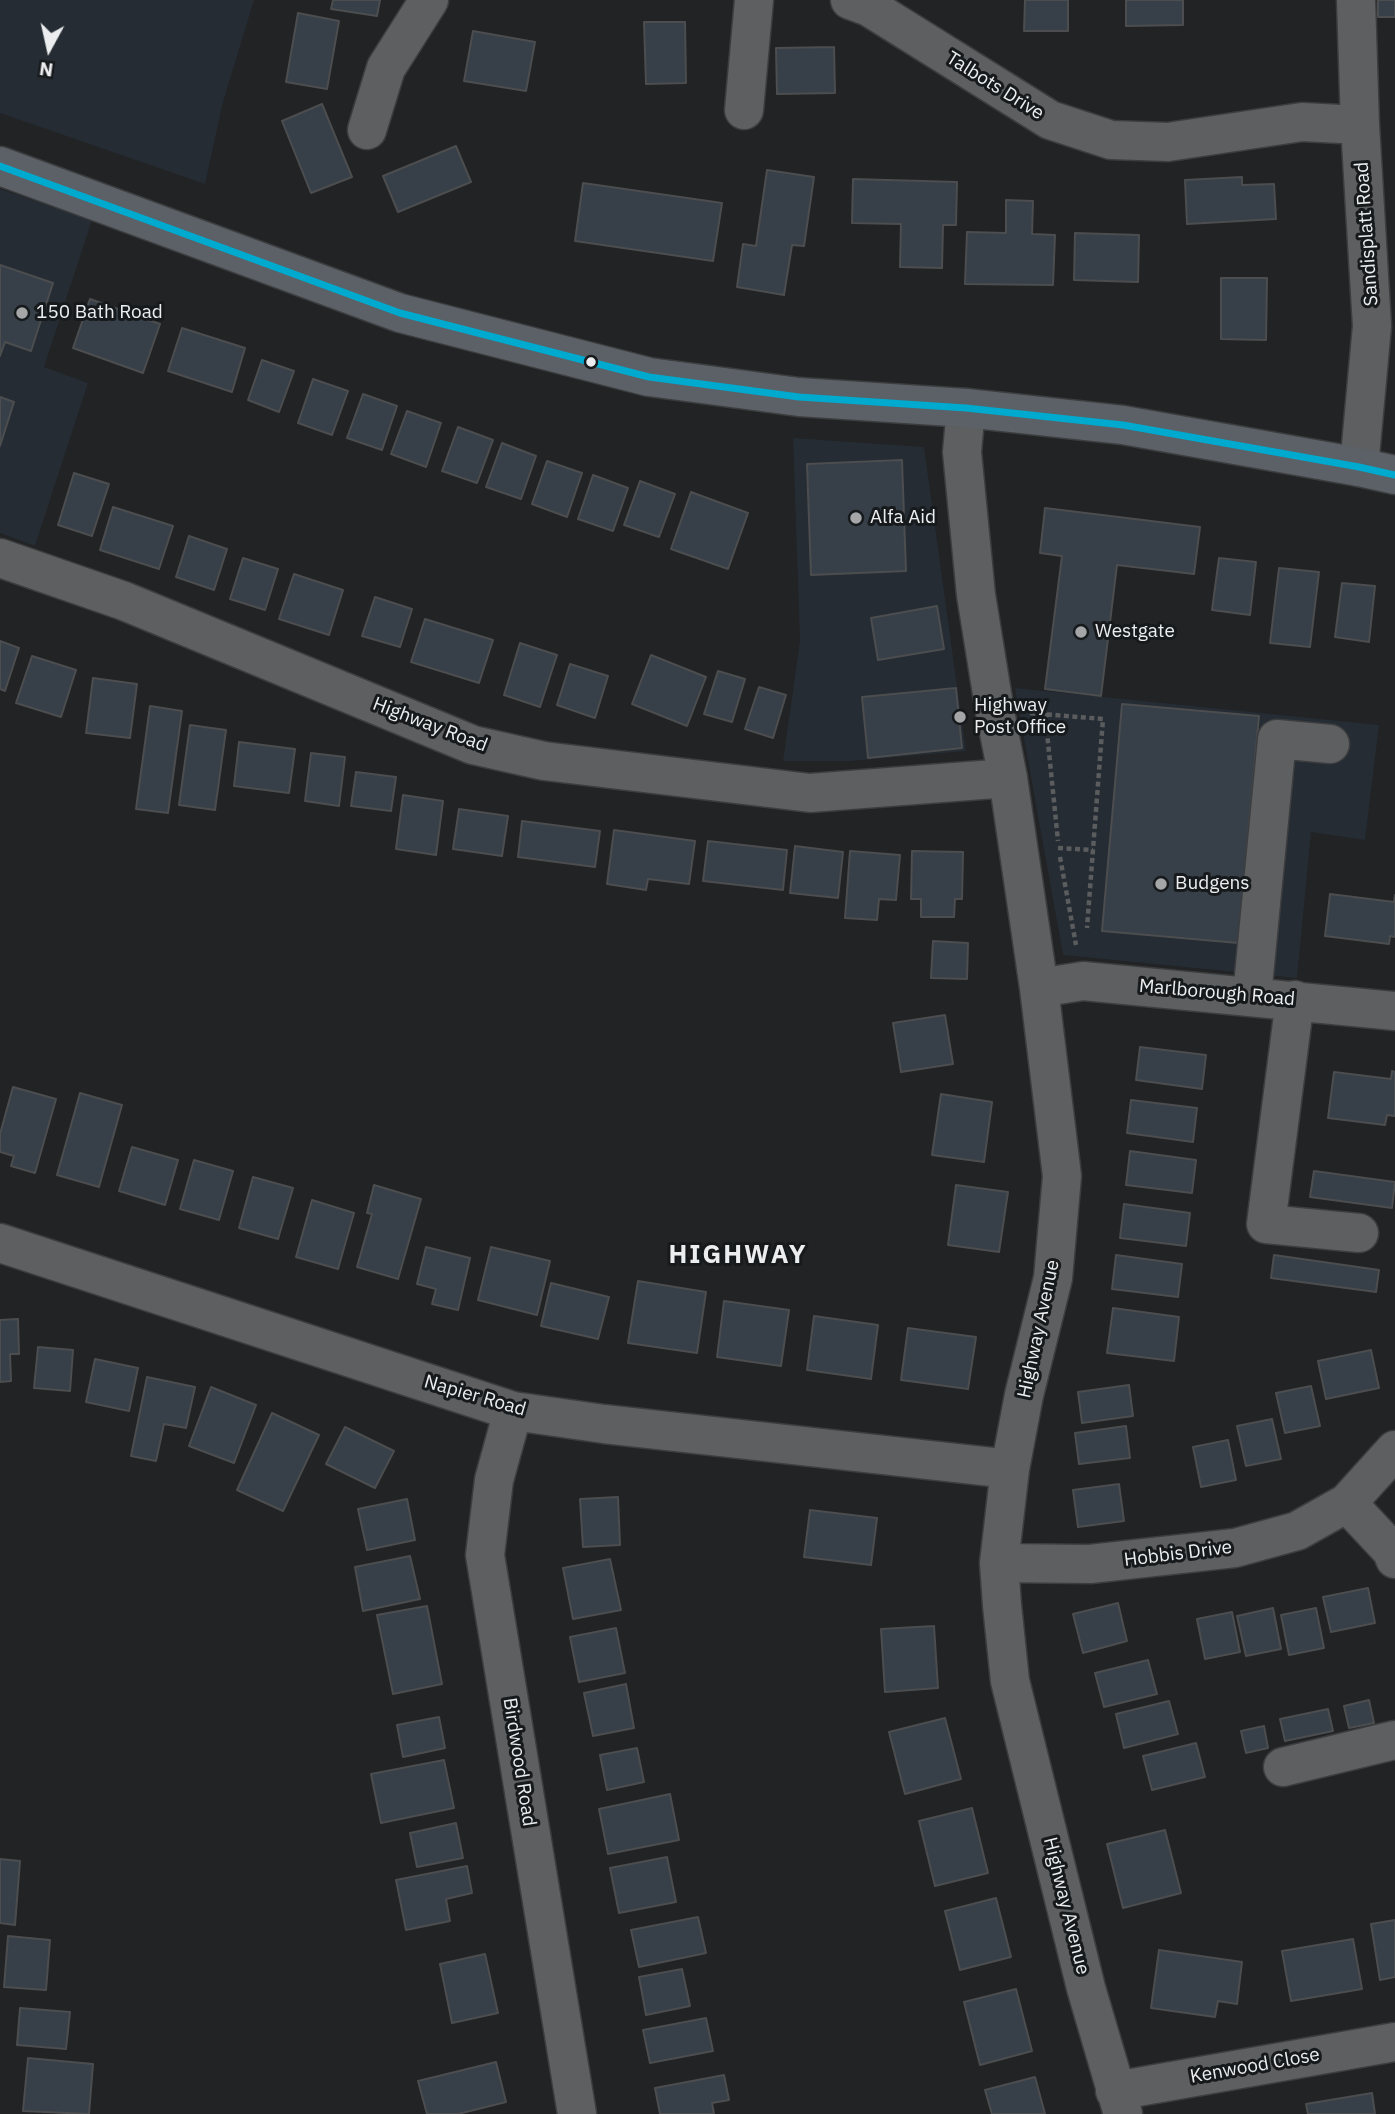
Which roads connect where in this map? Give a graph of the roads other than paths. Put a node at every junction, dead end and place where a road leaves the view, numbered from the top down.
1 (429, 0) edge
2 (754, 0) edge
3 (850, 0) edge
4 (1356, 0) edge
5 (744, 110) dead end
6 (1360, 125) junction
7 (367, 130) dead end
8 (0, 166) edge
9 (1384, 325) edge
10 (965, 408) junction
11 (1377, 471) edge
12 (0, 558) edge
13 (1329, 744) dead end
14 (1008, 778) junction
15 (1040, 988) junction
16 (1252, 996) junction
17 (1295, 1000) junction
18 (1395, 1011) edge
19 (1359, 1233) dead end
20 (0, 1242) edge
21 (513, 1410) junction
22 (1395, 1450) edge
23 (1010, 1469) junction
24 (1347, 1503) junction
25 (1395, 1559) edge
26 (999, 1563) junction
27 (1395, 1740) edge
28 (1283, 1767) dead end
29 (1395, 2042) edge
30 (1119, 2102) edge
31 (577, 2114) edge

1 - 7 street
2 - 5 street
3 - 6 street, Talbots Drive
4 - 6 street, Sandisplatt Road
6 - 9 street, Sandisplatt Road
8 - 10 main road
9 - 11 street, Sandisplatt Road
10 - 11 main road
10 - 14 street, Highway Avenue
12 - 14 street, Highway Road
13 - 16 street
14 - 15 street, Highway Avenue
15 - 16 street, Marlborough Road
15 - 23 street, Highway Avenue
16 - 17 street, Marlborough Road
17 - 18 street, Marlborough Road
17 - 19 street
20 - 21 street, Napier Road
21 - 23 street, Napier Road
21 - 31 street, Birdwood Road
22 - 24 street, Hobbis Drive
23 - 26 street, Highway Avenue
24 - 25 street
24 - 26 street, Hobbis Drive
26 - 30 street, Highway Avenue
27 - 28 street
29 - 30 street, Kenwood Close

